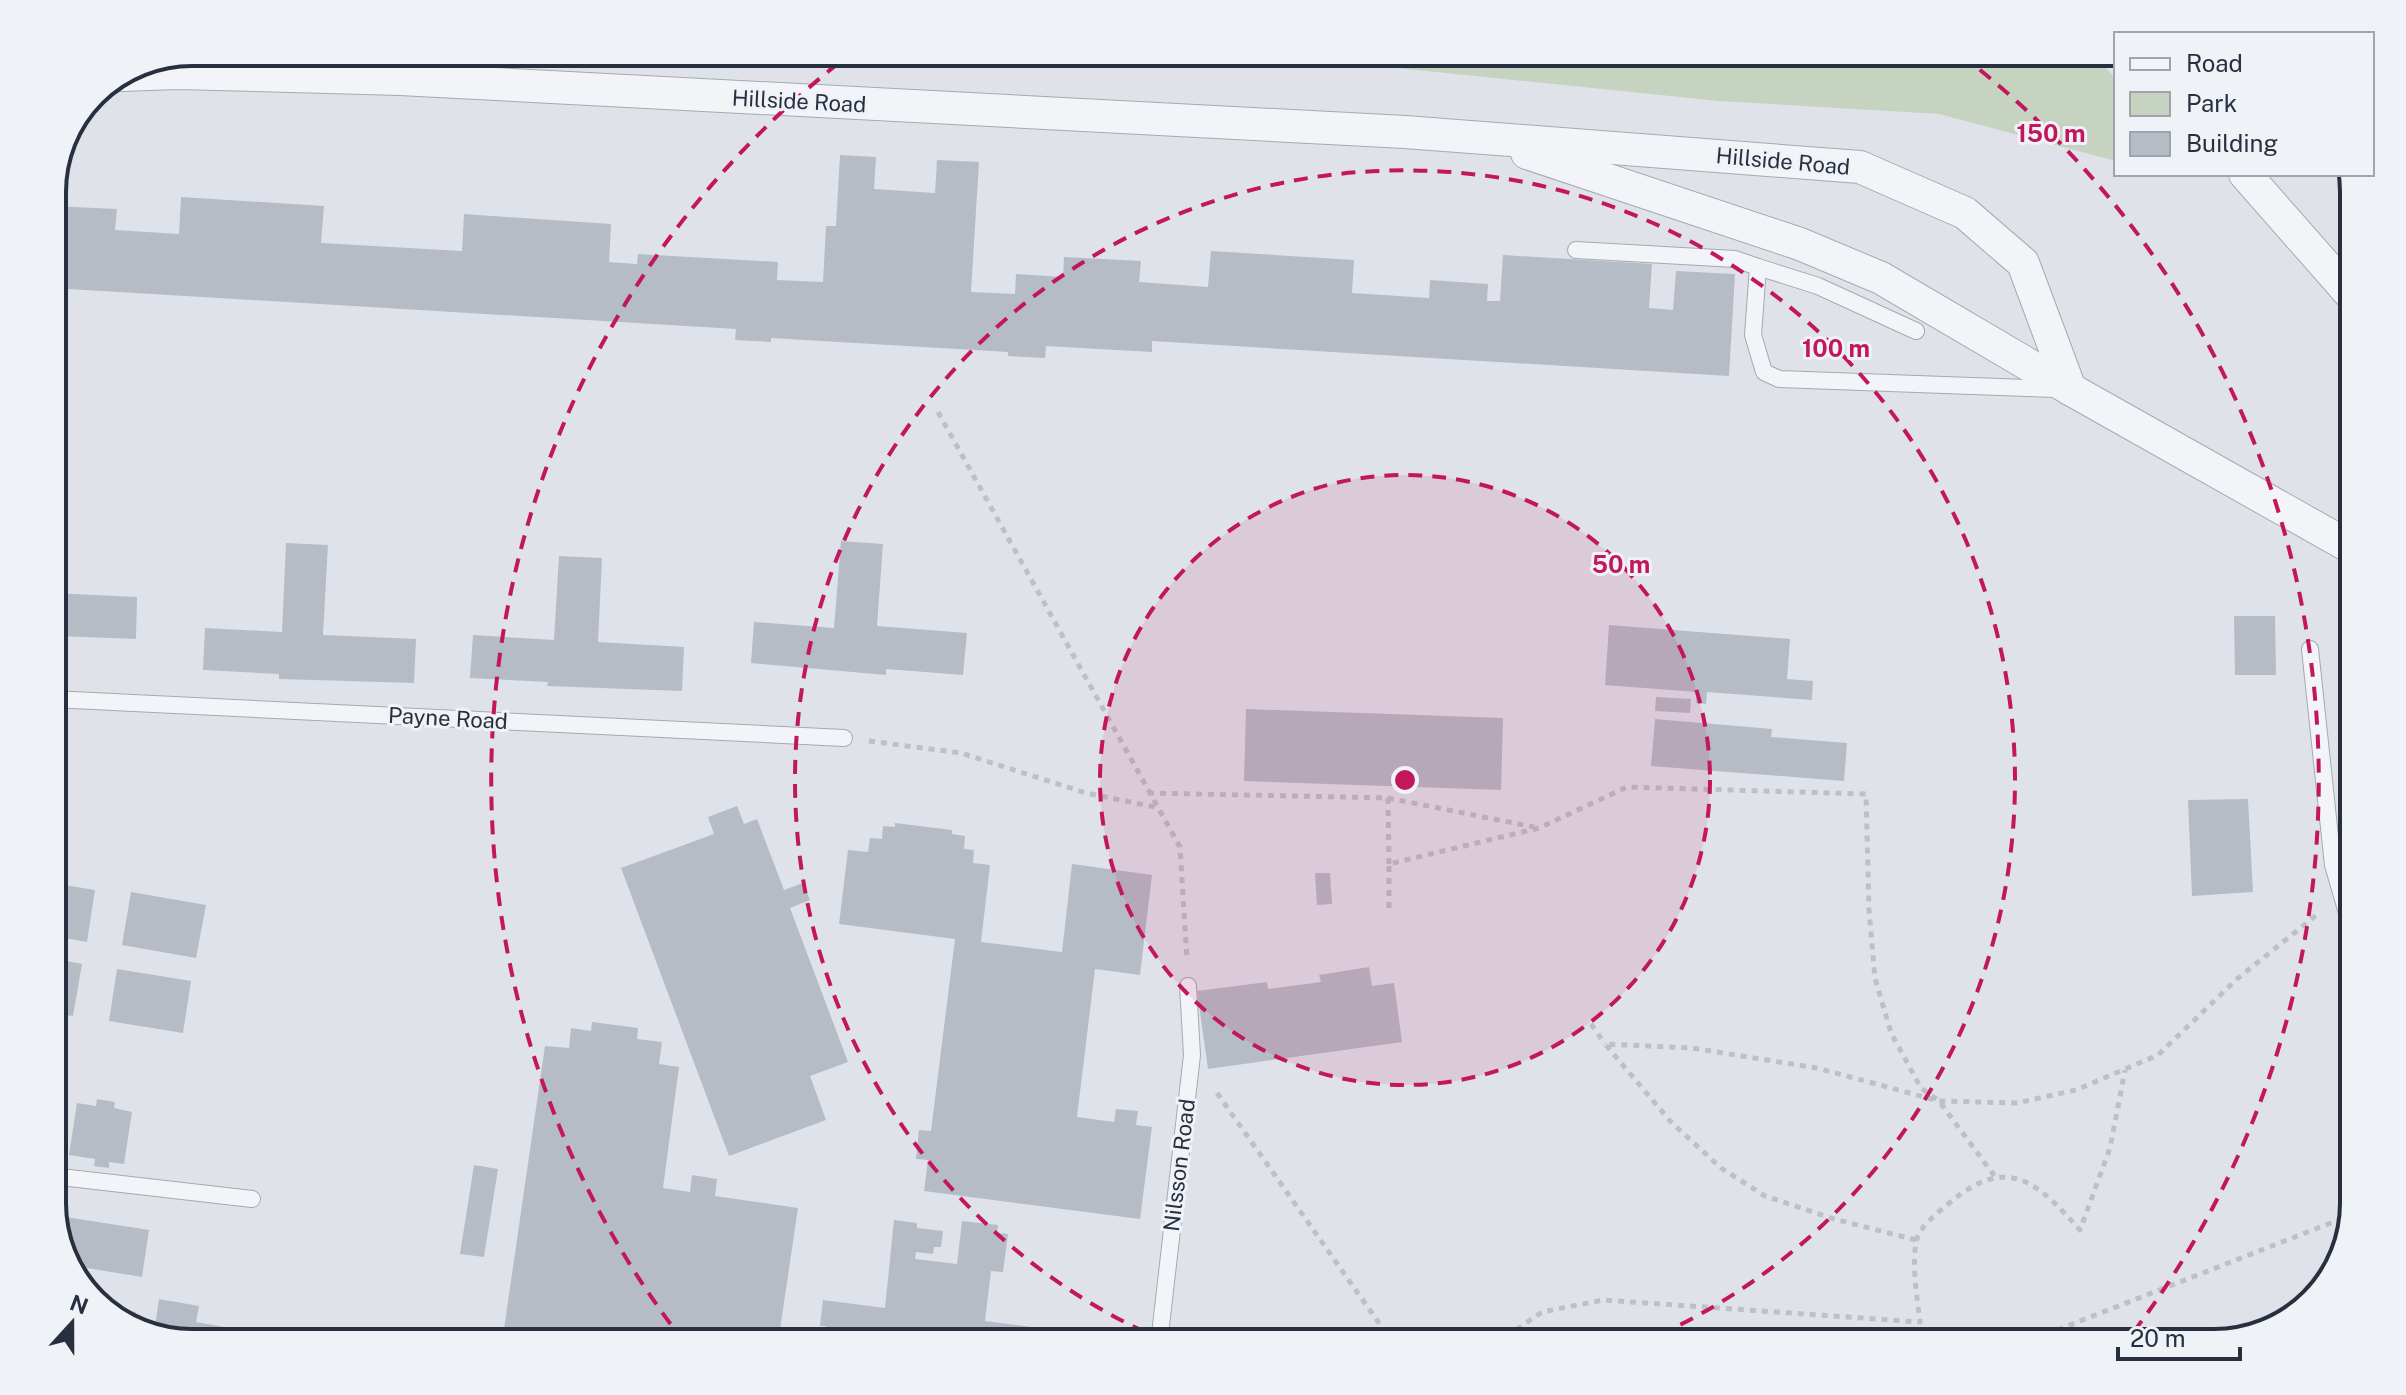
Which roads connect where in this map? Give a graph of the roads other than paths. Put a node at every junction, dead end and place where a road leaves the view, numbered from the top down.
1 (150, 74) edge
2 (1477, 137) junction
3 (2247, 176) edge
4 (1576, 250) dead end
5 (1758, 267) junction
6 (2340, 282) edge
7 (1916, 331) dead end
8 (2070, 389) junction
9 (2340, 541) edge
10 (2310, 649) dead end
11 (66, 700) edge
12 (844, 738) road end
13 (2340, 888) edge
14 (1188, 986) road end
15 (66, 1178) edge
16 (252, 1199) dead end
17 (1161, 1329) edge

1 - 2 street, Hillside Road
2 - 8 street, Hillside Road
2 - 8 street, Hillside Road
3 - 6 street
4 - 5 lane
5 - 7 lane
5 - 8 lane
8 - 9 street, Hillside Road
10 - 13 lane
11 - 12 lane, Payne Road
14 - 17 lane, Nilsson Road
15 - 16 lane

